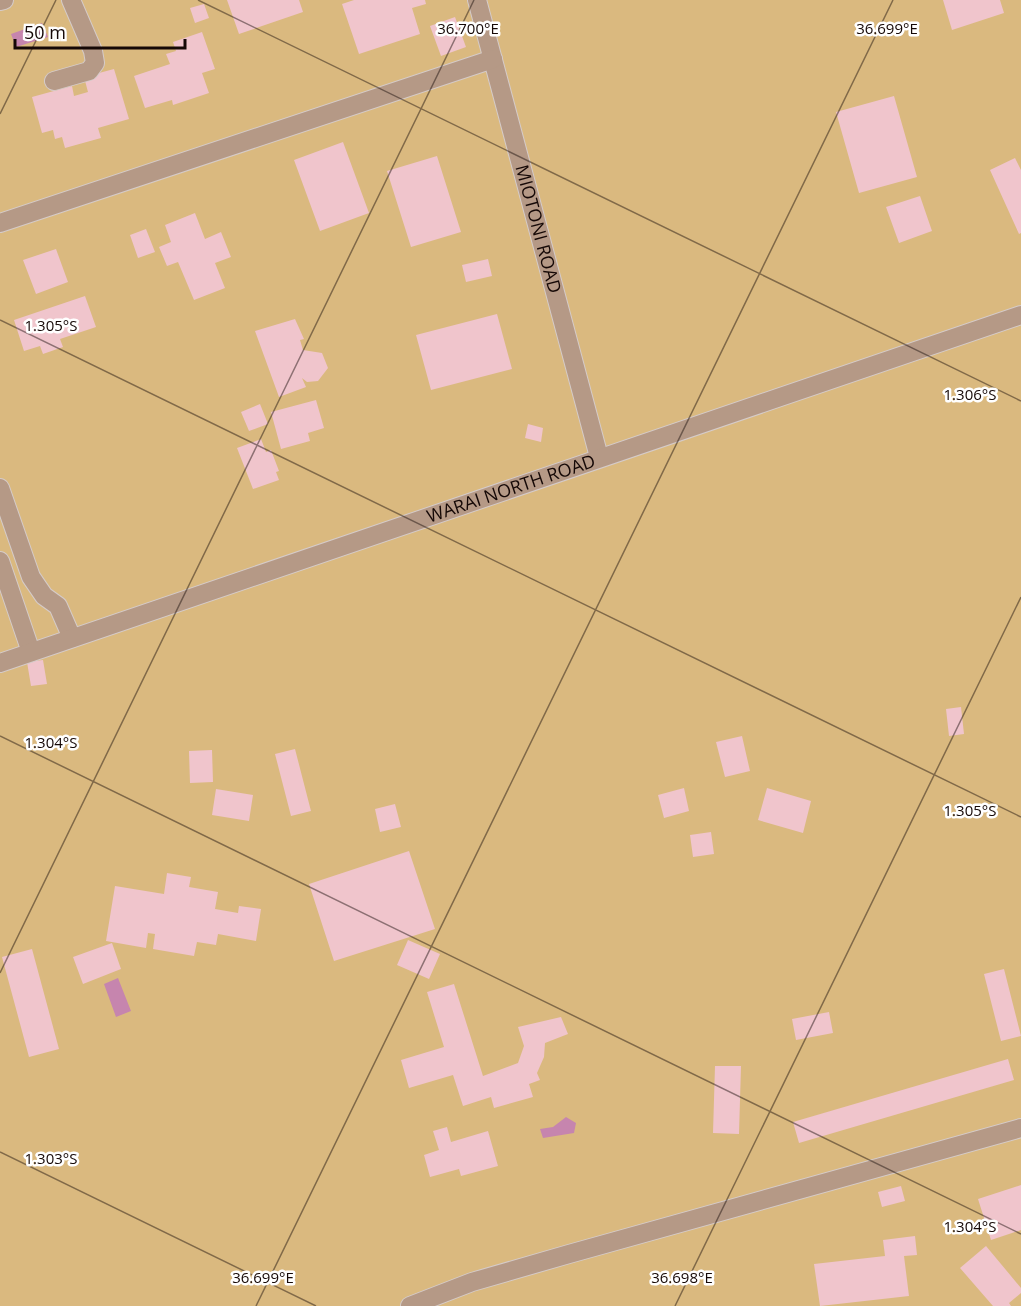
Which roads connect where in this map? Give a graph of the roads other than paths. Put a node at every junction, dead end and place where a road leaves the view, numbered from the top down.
1 (71, 0) edge
2 (477, 0) edge
3 (493, 59) junction
4 (54, 81) dead end
5 (0, 223) edge
6 (1021, 315) edge
7 (599, 458) junction
8 (0, 488) edge
9 (0, 561) edge
10 (72, 638) junction
11 (31, 652) junction
12 (0, 663) edge
13 (1021, 1128) edge
14 (411, 1306) edge

1 - 4 street
2 - 3 street, MIOTONI ROAD
3 - 5 street
3 - 7 street, MIOTONI ROAD
6 - 7 street, WARAI NORTH ROAD
7 - 10 street, WARAI NORTH ROAD
8 - 10 street
9 - 11 street
10 - 11 street, WARAI NORTH ROAD
11 - 12 street, WARAI NORTH ROAD
13 - 14 street

